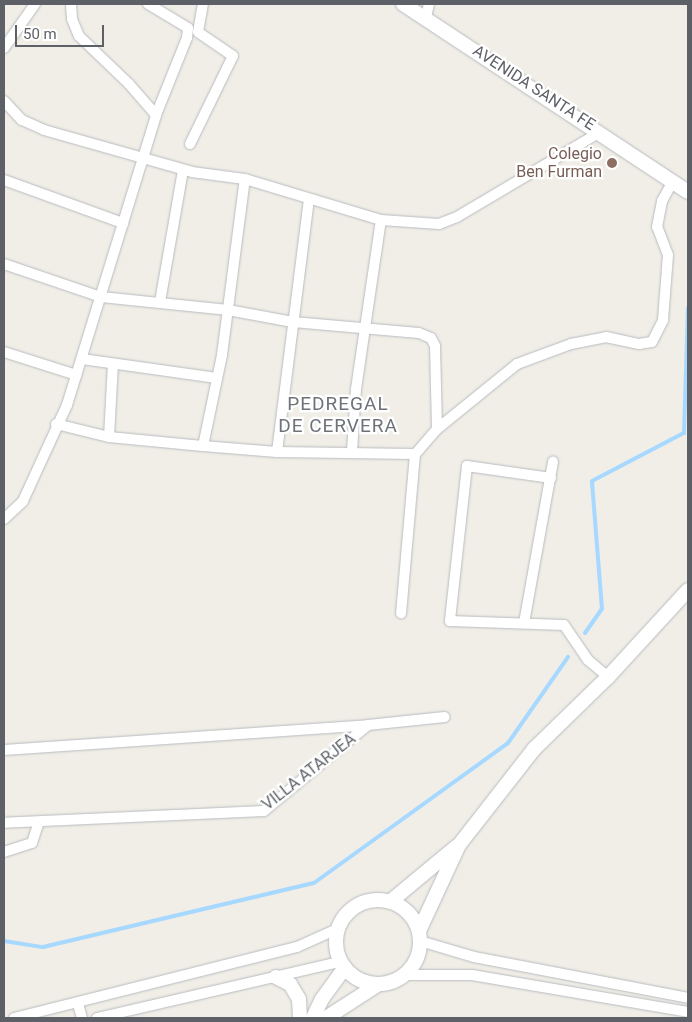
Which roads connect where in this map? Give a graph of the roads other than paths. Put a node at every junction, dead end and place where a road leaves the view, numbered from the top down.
1 (36, 4) edge
2 (71, 4) edge
3 (148, 4) edge
4 (203, 4) edge
5 (403, 4) edge
6 (428, 10) edge
7 (4, 48) edge
8 (4, 101) edge
9 (156, 115) junction
10 (600, 132) junction
11 (190, 144) dead end
12 (142, 158) junction
13 (183, 170) junction
14 (245, 179) junction
15 (4, 180) edge
16 (673, 181) junction
17 (688, 192) edge
18 (309, 200) junction
19 (382, 220) junction
20 (123, 223) junction
21 (4, 264) edge
22 (100, 298) junction
23 (160, 302) junction
24 (228, 310) junction
25 (293, 322) junction
26 (364, 328) junction
27 (4, 352) edge
28 (82, 359) junction
29 (113, 364) junction
30 (76, 375) junction
31 (217, 378) junction
32 (56, 424) junction
33 (437, 429) junction
34 (109, 437) junction
35 (203, 446) junction
36 (352, 450) junction
37 (277, 452) junction
38 (415, 454) junction
39 (553, 462) dead end
40 (551, 478) junction
41 (4, 519) edge
42 (688, 590) edge
43 (401, 613) dead end
44 (524, 623) junction
45 (608, 677) junction
46 (446, 717) dead end
47 (368, 725) junction
48 (4, 750) edge
49 (38, 822) junction
50 (4, 823) edge
51 (459, 845) junction
52 (4, 852) edge
53 (391, 901) junction
54 (337, 929) junction
55 (419, 936) junction
56 (342, 966) junction
57 (404, 975) junction
58 (276, 977) junction
59 (379, 984) junction
60 (688, 998) edge
61 (78, 1004) junction
62 (688, 1012) edge
63 (36, 1016) edge
64 (14, 1018) edge
65 (82, 1018) edge
66 (97, 1018) edge
67 (300, 1018) edge
68 (313, 1018) edge
69 (326, 1018) edge

1 - 7 street
2 - 9 street
3 - 9 street
4 - 11 street
5 - 6 street, AVENIDA SANTA FE
6 - 10 street, AVENIDA SANTA FE
8 - 12 street
9 - 12 street
10 - 16 street, AVENIDA SANTA FE
10 - 19 street
12 - 13 street
12 - 20 street
13 - 14 street
13 - 23 street
14 - 18 street
14 - 24 street
15 - 20 street
16 - 17 street, AVENIDA SANTA FE
16 - 33 street
18 - 19 street
18 - 25 street
19 - 26 street
20 - 22 street
21 - 22 street
22 - 23 street
22 - 28 street
23 - 24 street
24 - 25 street
24 - 31 street
25 - 26 street
25 - 37 street
26 - 33 street
26 - 36 street
27 - 30 street
28 - 29 street
28 - 30 street
29 - 31 street
29 - 34 street
30 - 32 street
31 - 35 street
32 - 34 street
32 - 41 street
33 - 38 street
34 - 35 street
35 - 37 street
36 - 37 street
36 - 38 street
38 - 43 street
39 - 40 street
40 - 44 street
40 - 44 street
42 - 45 street
44 - 45 street
45 - 51 street
46 - 47 street
47 - 48 street, VILLA ATARJEA
47 - 49 street, VILLA ATARJEA
49 - 50 street, VILLA ATARJEA
49 - 52 street
51 - 53 street
51 - 55 street
53 - 54 street
53 - 55 street
54 - 56 street
54 - 61 street
55 - 57 street
55 - 60 street
56 - 58 street
56 - 59 street
56 - 68 street
57 - 59 street
57 - 62 street
58 - 66 street
58 - 67 street
59 - 69 street
61 - 63 street
61 - 65 street
63 - 64 street

